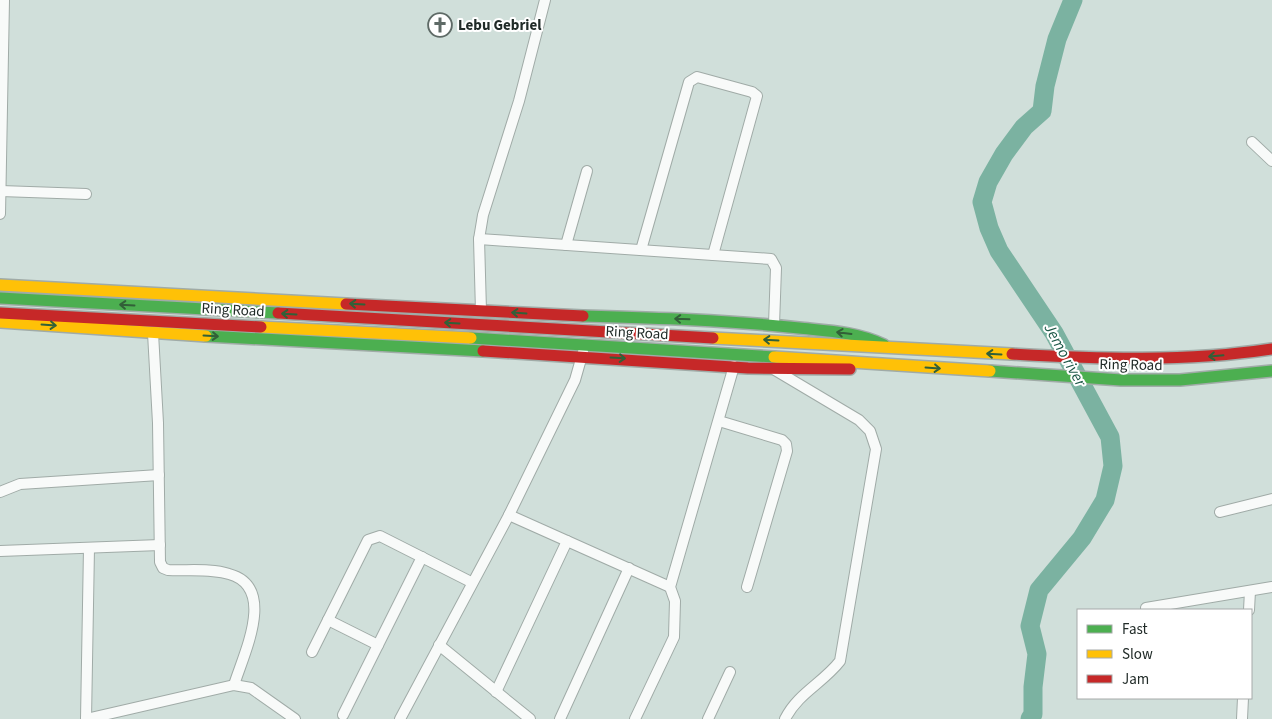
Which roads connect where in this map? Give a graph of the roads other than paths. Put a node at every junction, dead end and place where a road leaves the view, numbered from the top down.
1 (4, 0) edge
2 (545, 0) edge
3 (1, 83) edge
4 (1252, 142) dead end
5 (1272, 161) edge
6 (587, 171) dead end
7 (1, 191) edge
8 (86, 194) dead end
9 (0, 214) edge
10 (479, 239) junction
11 (566, 245) junction
12 (641, 250) junction
13 (713, 255) junction
14 (0, 285) edge
15 (0, 298) edge
16 (481, 311) junction
17 (0, 313) edge
18 (584, 316) junction
19 (0, 322) edge
20 (774, 325) junction
21 (584, 330) junction
22 (153, 333) junction
23 (890, 348) junction
24 (1269, 348) edge
25 (583, 351) junction
26 (884, 365) junction
27 (734, 366) junction
28 (774, 370) junction
29 (1272, 371) edge
30 (719, 421) junction
31 (159, 475) junction
32 (0, 492) edge
33 (1272, 499) edge
34 (1220, 512) dead end
35 (509, 515) junction
36 (568, 541) junction
37 (160, 545) junction
38 (89, 548) junction
39 (0, 551) edge
40 (422, 557) junction
41 (629, 568) junction
42 (471, 582) junction
43 (670, 586) junction
44 (747, 587) dead end
45 (1272, 587) edge
46 (1250, 591) junction
47 (1146, 608) dead end
48 (1248, 609) edge
49 (328, 620) junction
50 (378, 645) junction
51 (438, 645) junction
52 (312, 652) dead end
53 (730, 672) dead end
54 (234, 685) junction
55 (496, 692) junction
56 (1243, 699) edge
57 (343, 715) dead end
58 (401, 718) edge
59 (86, 719) edge
60 (295, 719) edge
61 (530, 719) edge
62 (560, 719) edge
63 (635, 719) edge
64 (708, 719) edge
65 (786, 719) edge
66 (1242, 719) edge

1 - 3 street
2 - 10 street
3 - 7 street
4 - 5 street
6 - 11 street
7 - 8 street
7 - 9 street
10 - 11 street
10 - 16 street
11 - 12 street
12 - 13 street
12 - 13 street
13 - 20 street
16 -> 14 main road
21 -> 15 main road, Ring Road
18 -> 16 main road
17 - 25 main road, Ring Road
20 -> 18 main road
18 - 21 street
19 -> 22 main road
23 -> 20 main road
23 -> 21 main road, Ring Road
21 - 25 street
22 -> 25 main road
22 - 31 street
24 -> 23 main road, Ring Road
25 - 26 main road, Ring Road
25 -> 27 main road
25 - 35 street
26 - 28 main road
26 -> 29 main road, Ring Road
27 - 28 main road
27 - 30 street
28 - 65 street
30 - 43 street
30 - 44 street
31 - 32 street
31 - 37 street
33 - 34 street
35 - 36 street
35 - 42 street
36 - 41 street
36 - 55 street
37 - 38 street
37 - 54 street
38 - 39 street
38 - 59 street
40 - 42 street
40 - 49 street
40 - 50 street
41 - 43 street
41 - 62 street
42 - 51 street
43 - 63 street
45 - 46 street
46 - 47 street
46 - 48 street
49 - 50 street
49 - 52 street
50 - 57 street
51 - 55 street
51 - 58 street
53 - 64 street
54 - 59 street
54 - 60 street
55 - 61 street
56 - 66 street

